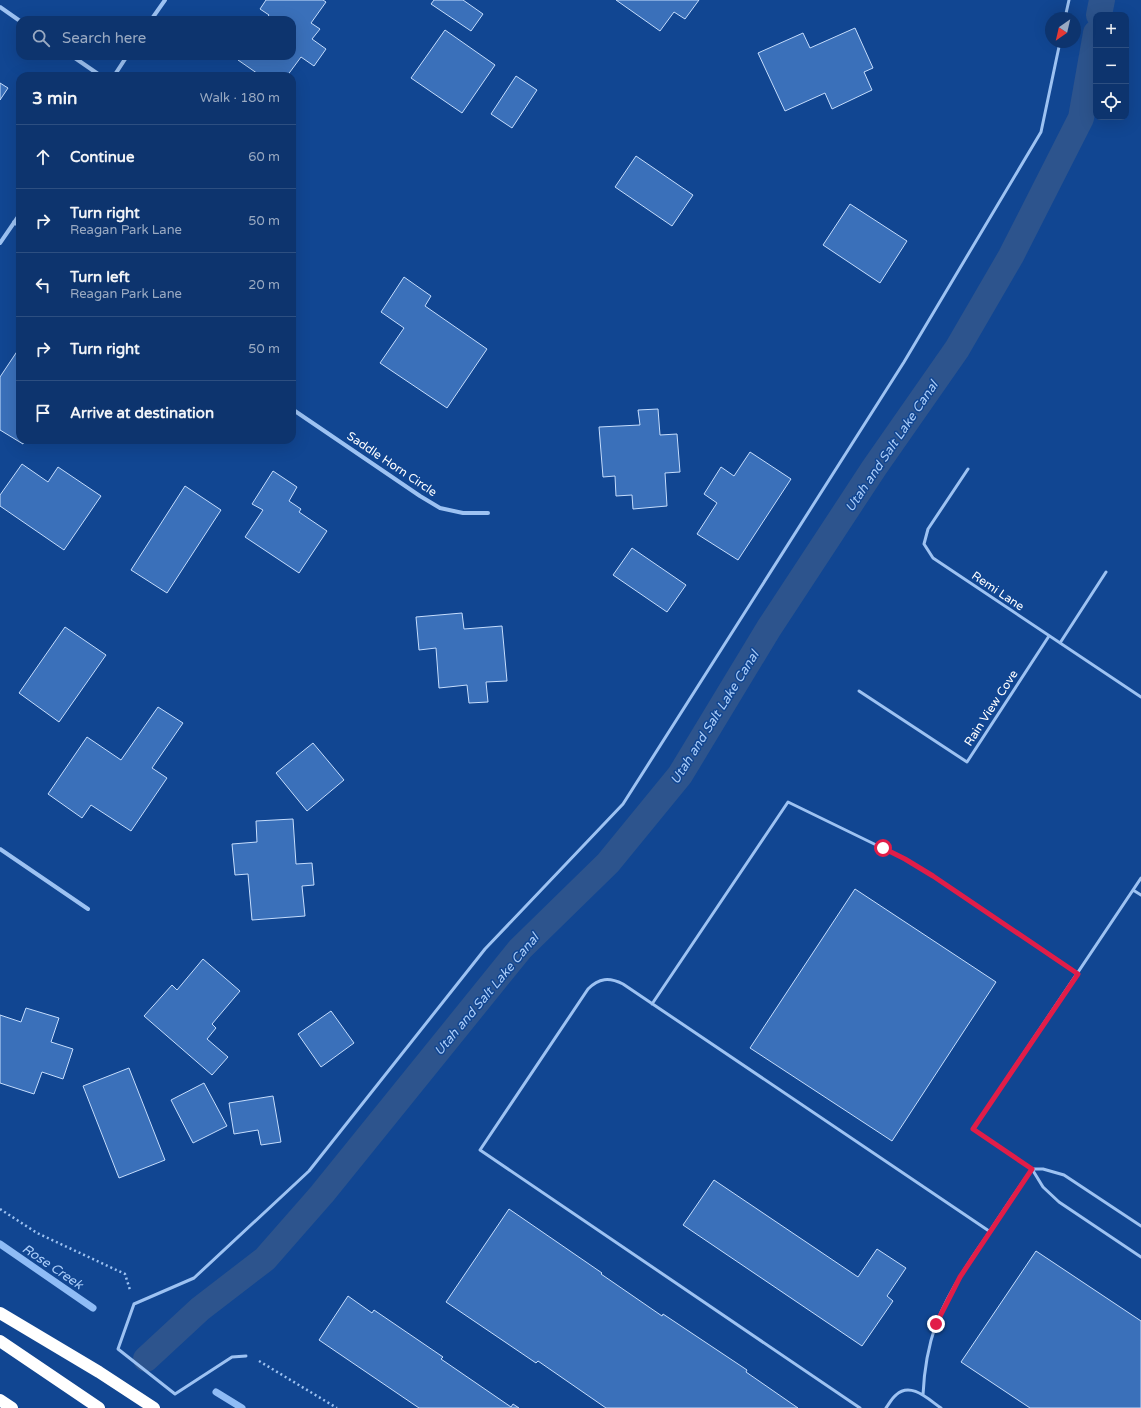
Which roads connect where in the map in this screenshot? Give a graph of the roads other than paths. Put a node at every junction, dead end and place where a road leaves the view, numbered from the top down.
1 (165, 0) edge
2 (1069, 0) edge
3 (0, 7) edge
4 (1066, 12) edge
5 (155, 16) edge
6 (16, 18) edge
7 (1059, 48) edge
8 (78, 60) edge
9 (124, 60) edge
10 (95, 72) edge
11 (117, 72) edge
12 (16, 219) edge
13 (14, 222) joint
14 (0, 243) edge
15 (296, 412) edge
16 (968, 469) dead end
17 (488, 513) dead end
18 (1106, 572) dead end
19 (1049, 636) junction
20 (1060, 643) junction
21 (858, 691) dead end
22 (1141, 697) edge
23 (0, 849) edge
24 (1141, 878) edge
25 (1133, 890) junction
26 (1141, 895) edge
27 (88, 908) dead end
28 (1078, 974) junction
29 (652, 1004) junction
30 (1032, 1169) junction
31 (1141, 1226) edge
32 (989, 1231) junction
33 (1141, 1257) edge
34 (0, 1312) edge
35 (0, 1341) edge
36 (246, 1356) road end
37 (923, 1395) junction
38 (0, 1400) edge
39 (12, 1408) edge
40 (99, 1408) edge
41 (154, 1408) edge
42 (860, 1408) edge
43 (886, 1408) edge
44 (941, 1408) edge

1 - 5 street
2 - 4 lane
3 - 6 street
7 - 36 lane
8 - 10 street
9 - 11 street
12 - 13 street
13 - 14 street
15 - 17 street, Saddle Horn Circle
16 - 19 lane, Remi Lane
18 - 20 lane
19 - 20 lane, Remi Lane
19 - 21 lane, Rain View Cove
20 - 22 lane, Remi Lane
23 - 27 street
24 - 25 lane
25 - 26 lane
25 - 28 lane
28 - 29 lane
28 - 30 lane
29 - 32 lane
29 - 42 lane
30 - 31 lane
30 - 32 lane
30 - 33 lane
32 - 37 lane
34 - 41 highway
35 - 40 highway
37 - 43 lane
37 - 44 lane
38 - 39 highway

